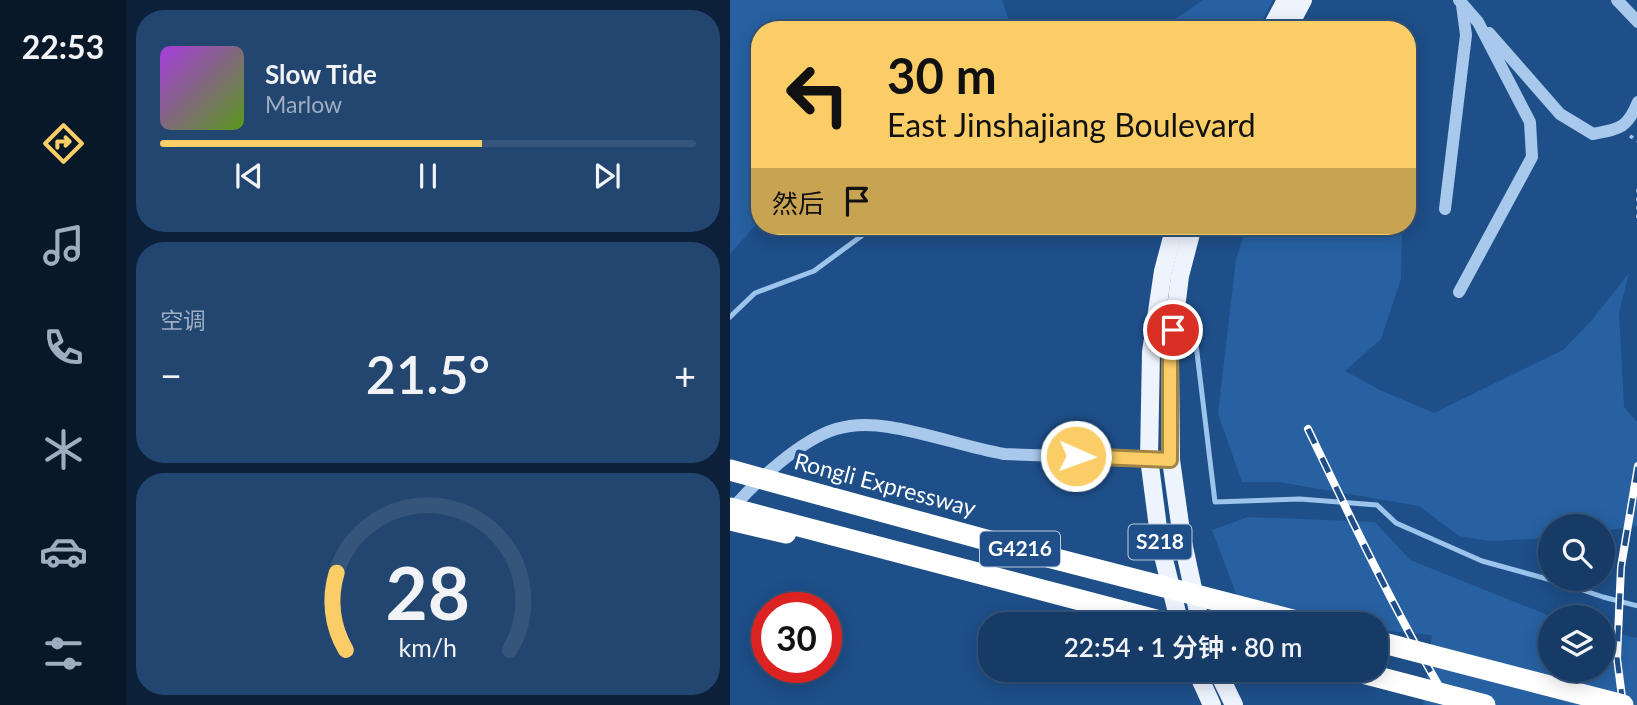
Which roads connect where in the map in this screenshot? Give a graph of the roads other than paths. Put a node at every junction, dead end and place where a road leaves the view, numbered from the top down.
1 (1286, 0) edge
2 (1303, 0) edge
3 (1617, 0) edge
4 (1460, 1) edge
5 (1275, 21) edge
6 (1292, 21) edge
7 (1478, 22) junction
8 (1637, 22) edge
9 (1637, 102) edge
10 (1446, 209) dead end
11 (1173, 235) edge
12 (1191, 235) edge
13 (1459, 292) dead end
14 (1149, 458) junction
15 (1170, 460) junction
16 (730, 470) edge
17 (730, 510) edge
18 (730, 520) edge
19 (1042, 590) junction
20 (1127, 612) edge
21 (1175, 612) edge
22 (1198, 612) edge
23 (1262, 612) edge
24 (1388, 644) edge
25 (1388, 680) edge
26 (1201, 682) edge
27 (1223, 682) edge
28 (1212, 705) edge
29 (1234, 705) edge
30 (1485, 705) edge
31 (1623, 705) edge

1 - 5 main road
2 - 6 main road
3 - 8 street
4 - 7 street
4 - 10 street
7 - 9 street
7 - 13 street
11 - 14 main road, S218
12 - 15 main road, S218
14 - 15 street
14 - 17 street
14 - 21 main road, S218
15 - 22 main road, S218
16 - 23 highway, Rongli Expressway / G4216, bridge
17 - 19 highway, G4216, bridge
18 - 19 highway, bridge
19 - 20 highway, G4216, bridge
24 - 31 highway, bridge
25 - 30 highway, bridge
26 - 28 main road
27 - 29 main road

